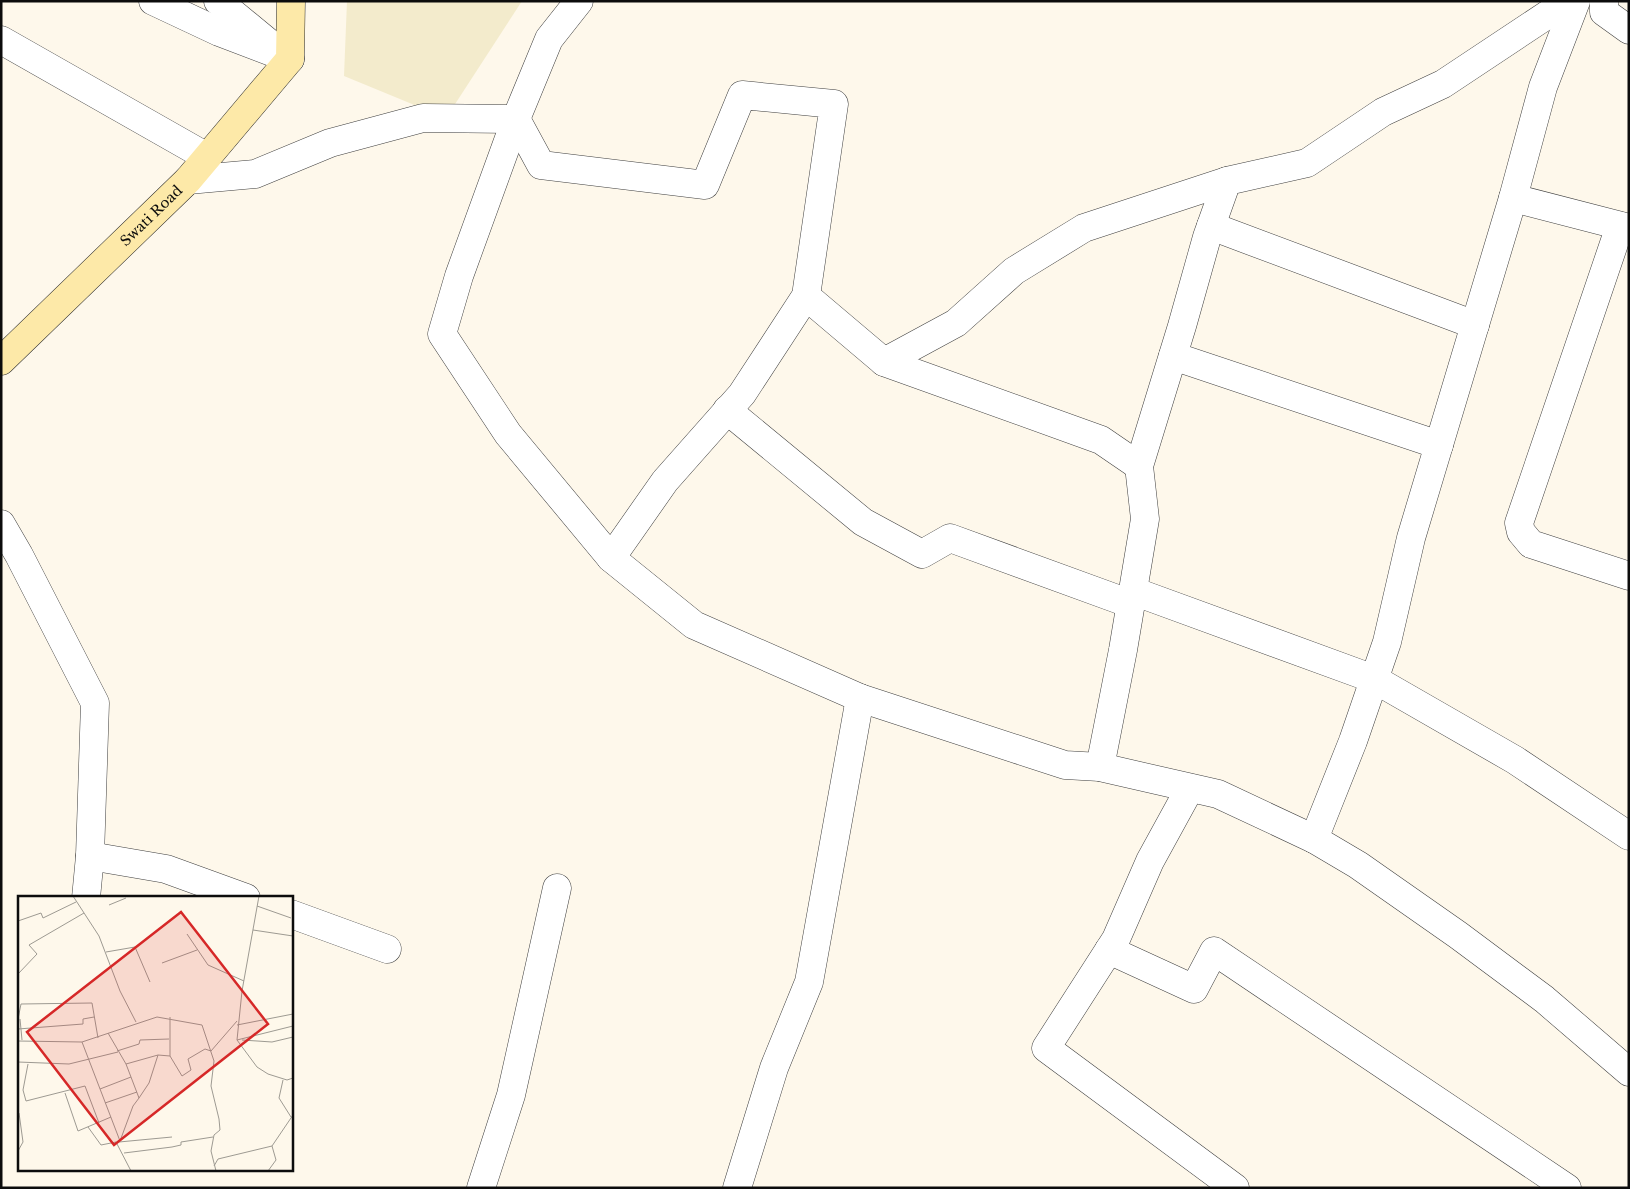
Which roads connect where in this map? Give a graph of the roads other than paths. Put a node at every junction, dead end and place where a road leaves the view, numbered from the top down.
1 (153, 1) edge
2 (218, 1) edge
3 (291, 1) edge
4 (578, 1) edge
5 (1568, 1) edge
6 (1576, 1) edge
7 (1599, 5) edge
8 (1629, 30) edge
9 (1, 40) edge
10 (290, 59) junction
11 (516, 119) junction
12 (207, 157) junction
13 (188, 180) junction
14 (1227, 181) junction
15 (1513, 198) junction
16 (1210, 226) junction
17 (1625, 227) edge
18 (806, 296) junction
19 (1475, 325) junction
20 (1173, 356) junction
21 (1, 361) edge
22 (884, 362) junction
23 (727, 410) junction
24 (1439, 446) junction
25 (1139, 466) junction
26 (1, 524) edge
27 (611, 558) junction
28 (1629, 576) edge
29 (1132, 597) junction
30 (1374, 679) junction
31 (860, 698) junction
32 (1100, 767) junction
33 (1190, 788) junction
34 (1629, 836) edge
35 (1314, 839) junction
36 (90, 856) junction
37 (557, 888) dead end
38 (86, 896) edge
39 (240, 896) edge
40 (292, 914) edge
41 (387, 949) dead end
42 (1109, 950) junction
43 (1629, 1072) edge
44 (481, 1188) edge
45 (737, 1188) edge
46 (1235, 1188) edge
47 (1568, 1188) edge

1 - 10 street
2 - 10 street
3 - 10 street
4 - 11 street
5 - 14 street
6 - 15 street
7 - 8 street
9 - 12 street
10 - 12 street, Swati Road
11 - 13 street
11 - 18 street
11 - 27 street
12 - 13 street, Swati Road
13 - 21 street, Swati Road
14 - 16 street
14 - 22 street
15 - 17 street
15 - 19 street
16 - 19 street
16 - 20 street
17 - 28 street
18 - 22 street
18 - 23 street
19 - 24 street
20 - 24 street
20 - 25 street
22 - 25 street
23 - 27 street
23 - 29 street
24 - 30 street
25 - 29 street
26 - 36 street
27 - 31 street
29 - 30 street
29 - 32 street
30 - 34 street
30 - 35 street
31 - 32 street
31 - 45 street
32 - 33 street
33 - 35 street
33 - 42 street
35 - 43 street
36 - 38 street
36 - 39 street
37 - 44 street
40 - 41 street
42 - 46 street
42 - 47 street

